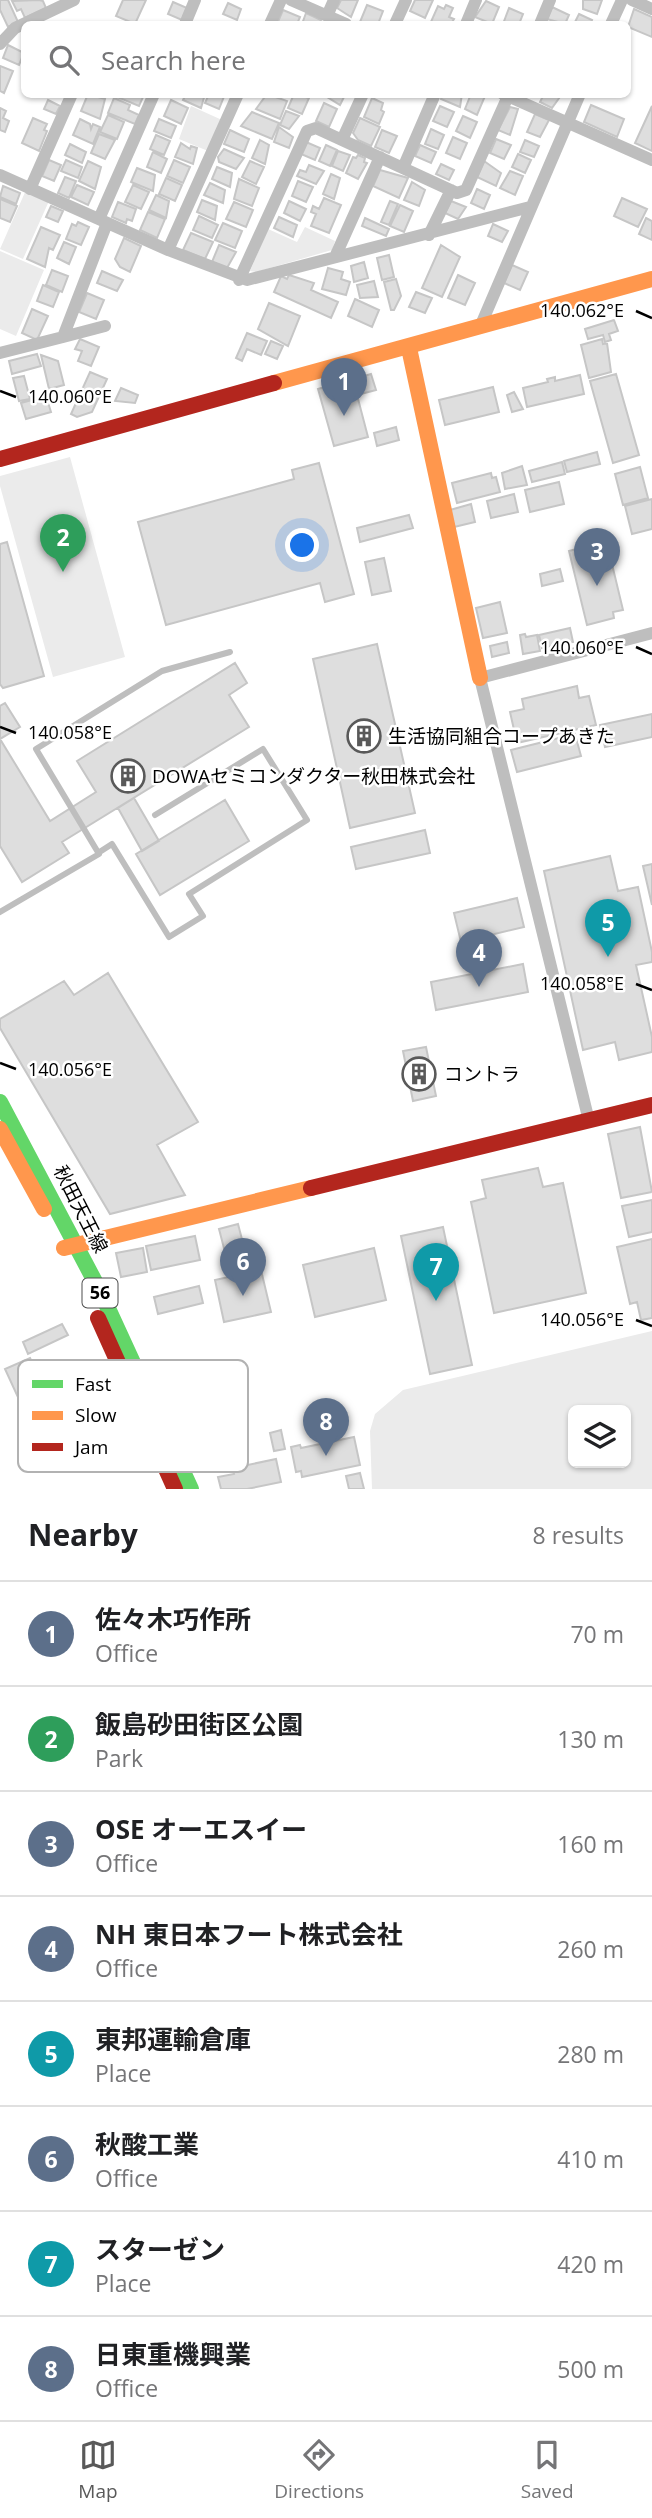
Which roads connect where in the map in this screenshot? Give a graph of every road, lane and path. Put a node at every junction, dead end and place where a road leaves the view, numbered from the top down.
1 (74, 0) edge
2 (195, 0) edge
3 (281, 0) edge
4 (291, 0) edge
5 (334, 0) edge
6 (406, 0) edge
7 (476, 0) edge
8 (550, 0) edge
9 (622, 0) edge
10 (632, 0) edge
11 (652, 9) edge
12 (327, 16) junction
13 (30, 21) edge
14 (185, 21) edge
15 (271, 21) edge
16 (339, 21) edge
17 (396, 21) edge
18 (467, 21) edge
19 (541, 21) edge
20 (612, 21) edge
21 (21, 25) edge
22 (0, 44) edge
23 (70, 98) edge
24 (152, 98) edge
25 (236, 98) edge
26 (361, 98) edge
27 (433, 98) edge
28 (506, 98) edge
29 (514, 98) edge
30 (578, 98) edge
31 (568, 122) junction
32 (342, 140) junction
33 (380, 157) junction
34 (652, 160) edge
35 (403, 168) junction
36 (0, 175) edge
37 (30, 188) junction
38 (451, 190) junction
39 (530, 207) junction
40 (103, 221) junction
41 (429, 235) junction
42 (168, 250) junction
43 (335, 257) junction
44 (652, 279) edge
45 (239, 280) junction
46 (106, 326) dead end
47 (480, 327) junction
48 (63, 337) junction
49 (409, 348) junction
50 (0, 353) edge
51 (0, 459) edge
52 (652, 633) edge
53 (230, 652) dead end
54 (480, 678) junction
55 (155, 815) dead end
56 (98, 853) junction
57 (0, 912) edge
58 (0, 1102) edge
59 (652, 1105) edge
60 (589, 1121) junction
61 (0, 1129) edge
62 (70, 1246) junction
63 (119, 1360) edge
64 (132, 1360) edge
65 (168, 1472) edge
66 (183, 1472) edge
67 (175, 1489) edge
68 (191, 1489) edge

1 - 13 street
2 - 14 street
3 - 15 street
4 - 12 street
5 - 12 street
6 - 17 street
7 - 18 street
8 - 19 street
9 - 20 street
10 - 11 street
12 - 16 street
21 - 22 street
23 - 37 street
24 - 40 street
25 - 42 street
26 - 32 street
27 - 35 street
28 - 38 street
29 - 31 street
30 - 31 street
31 - 34 street
31 - 39 street
32 - 33 street
32 - 45 street
33 - 35 street
33 - 43 street
35 - 38 street
36 - 37 street
37 - 40 street
38 - 41 street
39 - 41 street
39 - 47 street
40 - 42 street
40 - 48 street
41 - 43 street
42 - 45 street
43 - 45 street
44 - 47 street
46 - 48 street
47 - 49 street
48 - 50 street
49 - 51 street
49 - 54 street
52 - 54 street
53 - 56 lane
54 - 60 street
55 - 56 lane
56 - 57 lane
58 - 62 street, 秋田天王線 / 56
59 - 60 street
60 - 62 street
61 - 62 street, 秋田天王線 / 56
62 - 63 street, 秋田天王線 / 56
62 - 64 street, 秋田天王線 / 56
65 - 67 street, 秋田天王線 / 56
66 - 68 street, 秋田天王線 / 56

